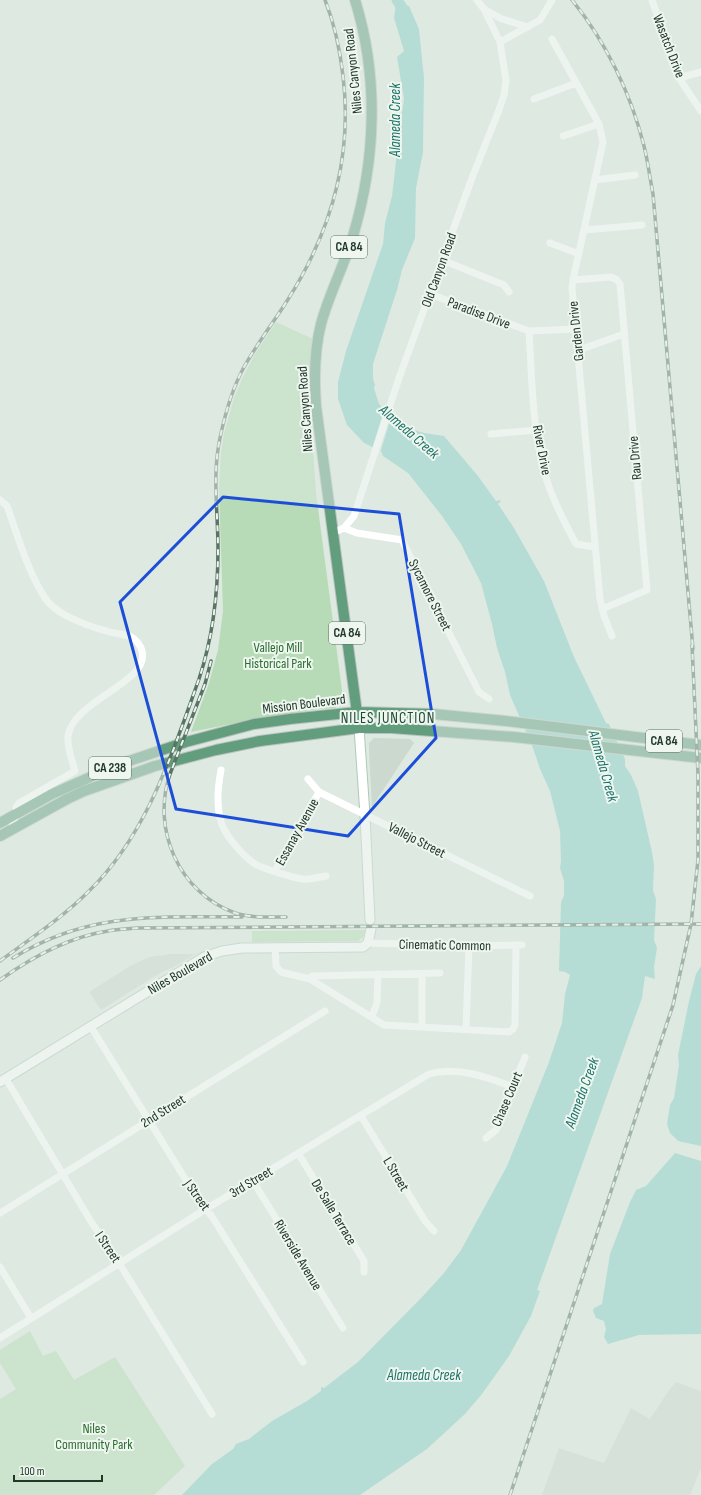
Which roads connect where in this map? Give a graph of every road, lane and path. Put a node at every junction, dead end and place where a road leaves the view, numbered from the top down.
1 (355, 0) edge
2 (477, 0) edge
3 (552, 0) edge
4 (652, 0) edge
5 (484, 9) junction
6 (528, 27) junction
7 (552, 39) dead end
8 (500, 42) junction
9 (701, 72) edge
10 (679, 78) junction
11 (576, 83) junction
12 (534, 99) dead end
13 (701, 111) edge
14 (599, 124) junction
15 (564, 136) dead end
16 (635, 175) dead end
17 (596, 180) junction
18 (642, 224) dead end
19 (584, 230) junction
20 (550, 243) dead end
21 (579, 254) junction
22 (442, 260) junction
23 (573, 280) junction
24 (509, 292) dead end
25 (430, 294) junction
26 (576, 329) junction
27 (529, 331) junction
28 (624, 334) junction
29 (579, 350) junction
30 (536, 430) junction
31 (491, 434) dead end
32 (0, 500) edge
33 (344, 528) junction
34 (332, 533) junction
35 (595, 547) junction
36 (602, 609) junction
37 (612, 636) dead end
38 (489, 699) dead end
39 (357, 712) junction
40 (359, 728) junction
41 (701, 745) edge
42 (701, 758) edge
43 (221, 770) dead end
44 (308, 779) dead end
45 (319, 792) junction
46 (17, 812) junction
47 (365, 815) junction
48 (0, 823) edge
49 (12, 829) junction
50 (0, 836) edge
51 (275, 871) junction
52 (326, 876) dead end
53 (530, 896) dead end
54 (368, 943) junction
55 (469, 946) junction
56 (275, 947) junction
57 (440, 973) dead end
58 (378, 974) junction
59 (422, 974) junction
60 (310, 979) junction
61 (325, 1011) dead end
62 (372, 1016) junction
63 (422, 1026) junction
64 (91, 1027) junction
65 (466, 1029) junction
66 (525, 1057) dead end
67 (3, 1081) edge
68 (513, 1087) junction
69 (361, 1116) junction
70 (149, 1120) junction
71 (486, 1138) dead end
72 (298, 1153) junction
73 (62, 1174) junction
74 (253, 1181) junction
75 (206, 1209) junction
76 (0, 1213) edge
77 (434, 1231) dead end
78 (119, 1263) junction
79 (0, 1268) edge
80 (364, 1272) dead end
81 (31, 1318) junction
82 (343, 1328) dead end
83 (0, 1338) edge
84 (304, 1362) dead end
85 (212, 1414) dead end

1 - 34 main road, Niles Canyon Road / CA 84
2 - 5 street, Old Canyon Road
3 - 6 street
4 - 10 street, Wasatch Drive
5 - 6 street
5 - 8 street, Old Canyon Road
6 - 8 street
7 - 11 street, Garden Drive
8 - 22 street, Old Canyon Road
9 - 10 street
10 - 13 street, Wasatch Drive
11 - 12 street
11 - 14 street, Garden Drive
14 - 15 street
14 - 17 street, Garden Drive
16 - 17 street
17 - 19 street, Garden Drive
18 - 19 street
19 - 21 street, Garden Drive
20 - 21 street
21 - 23 street, Garden Drive
22 - 24 street
22 - 25 street, Old Canyon Road
23 - 26 street, Garden Drive
23 - 28 street, Rau Drive
25 - 27 street, Paradise Drive
25 - 33 street, Old Canyon Road
26 - 27 street
26 - 29 street, Garden Drive
27 - 30 street, River Drive
28 - 29 street
28 - 36 street, Rau Drive
29 - 35 street, Garden Drive
30 - 31 street
30 - 35 street, River Drive
32 - 46 street
33 - 34 street
33 - 38 street, Sycamore Street
34 - 39 main road, Niles Canyon Road / CA 84
35 - 36 street, Garden Drive
36 - 37 street, Garden Drive
39 - 40 main road, Niles Canyon Road / CA 84
39 - 41 main road, Mission Boulevard / CA 84
39 - 46 main road, Mission Boulevard / CA 238
40 - 42 main road, CA 84
40 - 47 main road
40 - 49 main road, CA 238
43 - 51 street
44 - 45 street, Vallejo Street
45 - 47 street, Vallejo Street
45 - 51 street, Essanay Avenue
46 - 48 main road, Mission Boulevard / CA 238
46 - 49 street
47 - 53 street, Vallejo Street
47 - 54 main road
49 - 50 main road, CA 238
51 - 52 street
54 - 55 street, Cinematic Common
54 - 56 main road, Niles Boulevard
55 - 65 street
55 - 65 street, Cinematic Common
56 - 60 street
56 - 64 main road, Niles Boulevard
57 - 59 street
58 - 59 street
58 - 60 street
58 - 62 street
59 - 63 street
60 - 62 street
61 - 70 street, 2nd Street
62 - 63 street
63 - 65 street
64 - 67 main road, Niles Boulevard
64 - 70 street, J Street
66 - 68 street, Chase Court
67 - 73 street, I Street
68 - 69 street, 3rd Street
68 - 71 street, Chase Court
69 - 72 street, 3rd Street
69 - 77 street, L Street
70 - 73 street, 2nd Street
70 - 75 street, J Street
72 - 74 street, 3rd Street
72 - 80 street, De Salle Terrace
73 - 76 street, 2nd Street
73 - 78 street, I Street
74 - 75 street, 3rd Street
74 - 82 street, Riverside Avenue
75 - 78 street, 3rd Street
75 - 84 street, J Street
78 - 81 street, 3rd Street
78 - 85 street, I Street
79 - 81 street
81 - 83 street, 3rd Street

